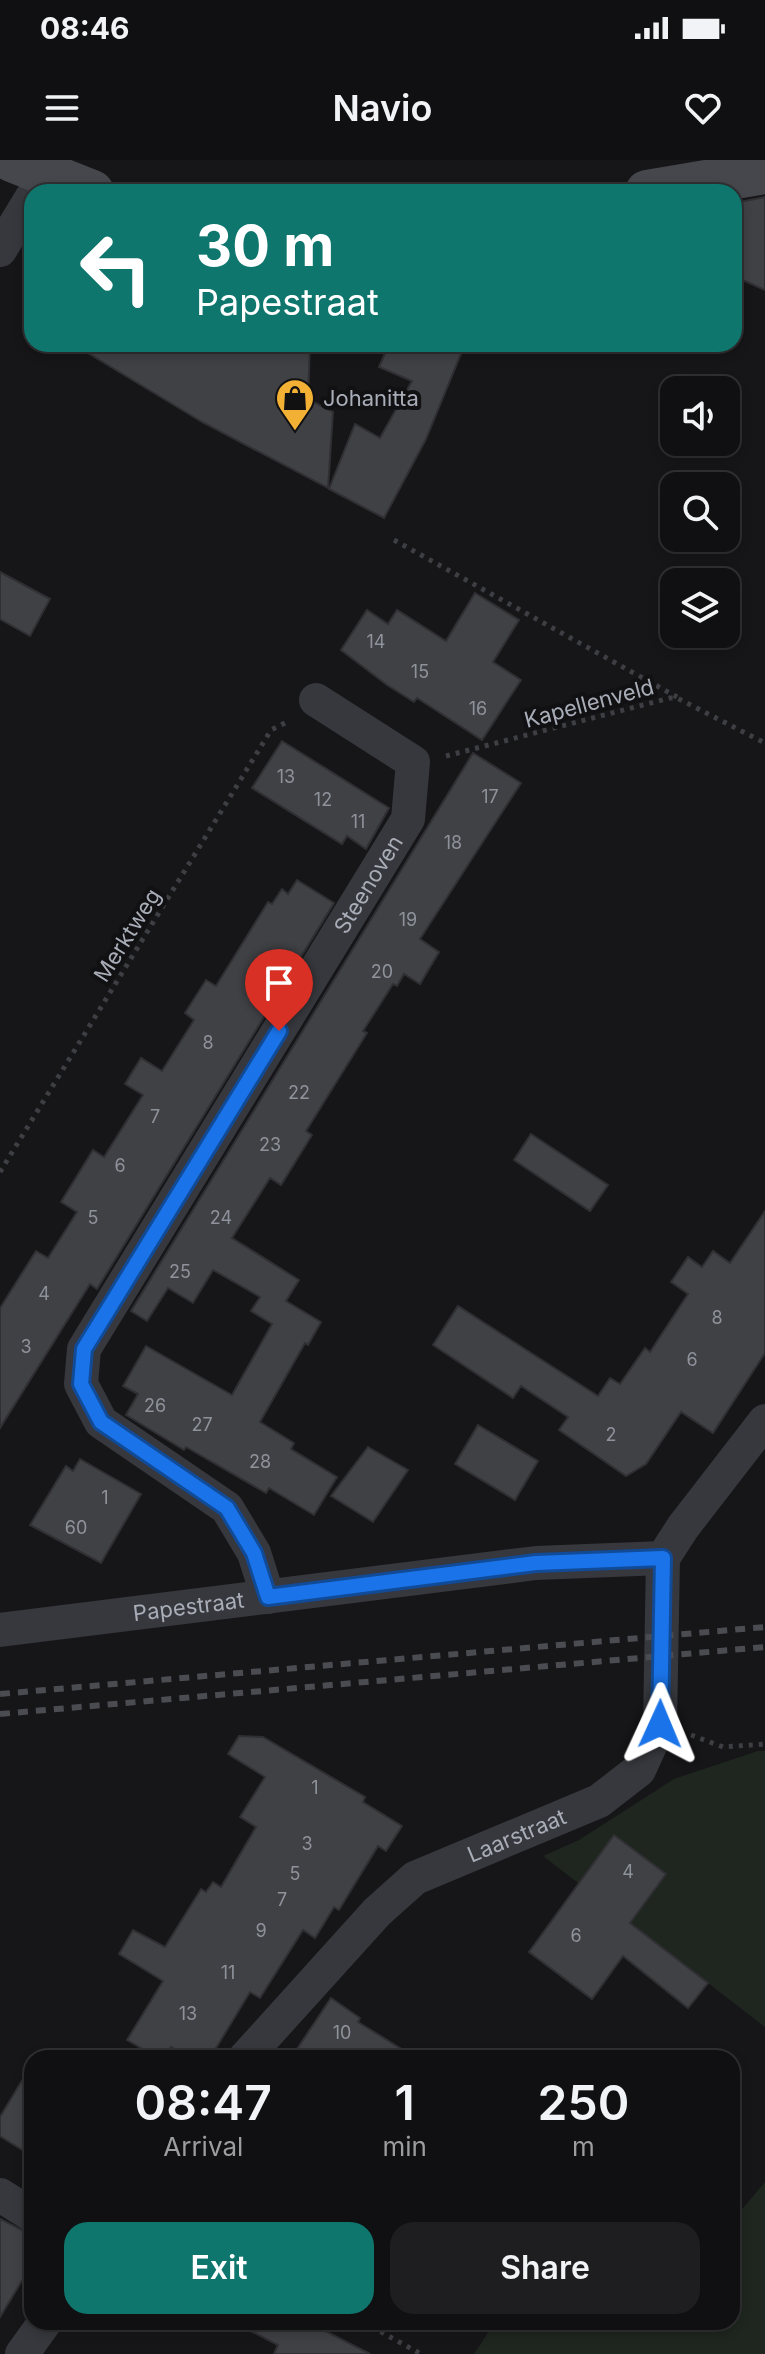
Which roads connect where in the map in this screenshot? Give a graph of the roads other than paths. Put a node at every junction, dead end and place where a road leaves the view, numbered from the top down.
1 (765, 172) edge
2 (36, 177) edge
3 (62, 184) edge
4 (694, 184) edge
5 (24, 201) edge
6 (0, 250) edge
7 (316, 700) dead end
8 (765, 1421) edge
9 (663, 1558) junction
10 (268, 1597) junction
11 (0, 1630) edge
12 (252, 2050) edge
13 (0, 2195) edge
14 (24, 2210) edge
15 (39, 2330) edge
16 (22, 2354) edge

1 - 4 street
2 - 3 street
5 - 6 street
7 - 10 street, Steenoven
8 - 9 street
9 - 10 street, Papestraat
9 - 12 street, Laarstraat
10 - 11 street, Papestraat
13 - 14 street
15 - 16 street

